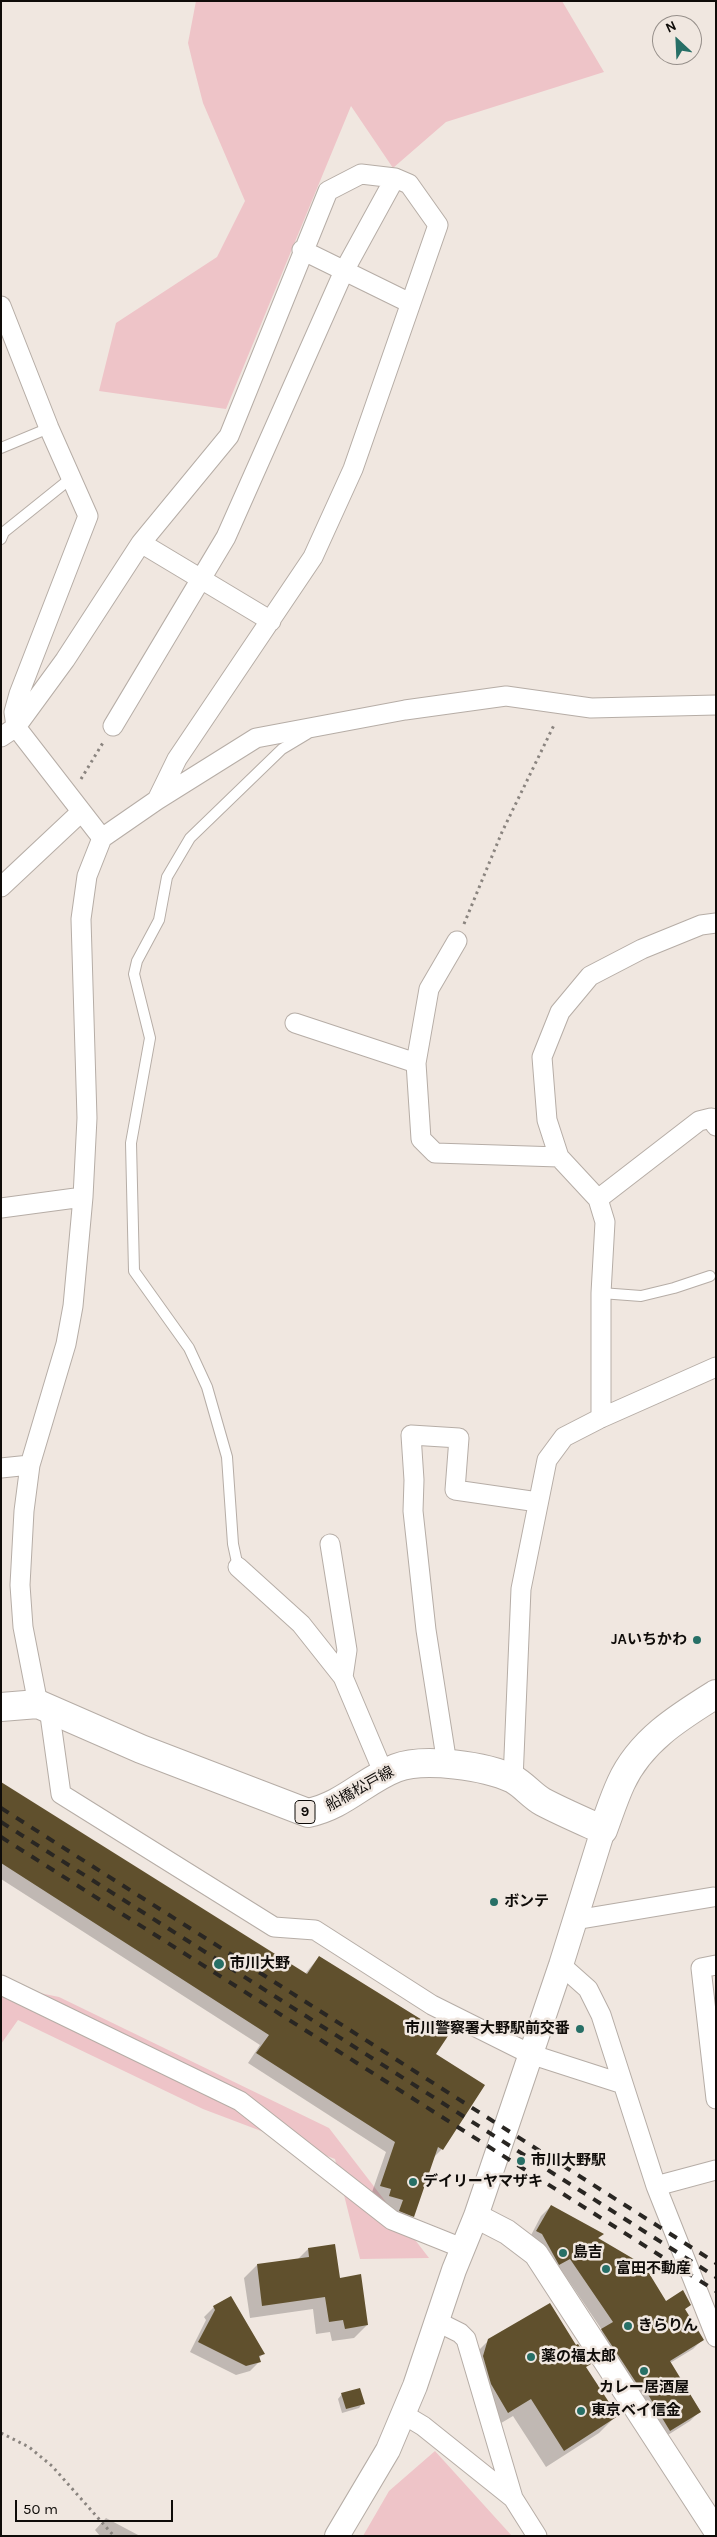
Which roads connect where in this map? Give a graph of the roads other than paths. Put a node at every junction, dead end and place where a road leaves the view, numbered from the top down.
1 (395, 178) junction
2 (302, 250) junction
3 (344, 272) junction
4 (410, 303) junction
5 (1, 306) edge
6 (49, 428) junction
7 (1, 448) edge
8 (70, 479) junction
9 (1, 539) edge
10 (141, 543) junction
11 (201, 579) junction
12 (271, 621) junction
13 (716, 704) edge
14 (324, 725) junction
15 (113, 726) road end
16 (9, 732) edge
17 (157, 800) junction
18 (75, 804) junction
19 (102, 838) junction
20 (1, 887) edge
21 (716, 923) edge
22 (457, 941) road end
23 (296, 1023) dead end
24 (416, 1063) junction
25 (716, 1126) edge
26 (559, 1157) junction
27 (83, 1197) junction
28 (598, 1199) junction
29 (1, 1208) edge
30 (710, 1276) dead end
31 (601, 1293) junction
32 (716, 1367) edge
33 (601, 1418) junction
34 (30, 1465) junction
35 (1, 1468) edge
36 (538, 1502) junction
37 (330, 1544) dead end
38 (238, 1567) joint
39 (344, 1677) junction
40 (716, 1694) edge
41 (44, 1706) junction
42 (1, 1707) edge
43 (447, 1764) junction
44 (384, 1774) junction
45 (513, 1780) junction
46 (602, 1830) junction
47 (713, 1897) dead end
48 (574, 1920) junction
49 (561, 1965) junction
50 (716, 1965) edge
51 (1, 1986) edge
52 (530, 2054) junction
53 (623, 2084) junction
54 (716, 2099) edge
55 (716, 2170) edge
56 (656, 2186) junction
57 (476, 2216) junction
58 (462, 2248) junction
59 (438, 2322) junction
60 (716, 2337) edge
61 (403, 2414) junction
62 (513, 2498) junction
63 (716, 2530) edge
64 (337, 2536) edge
65 (536, 2536) edge

1 - 2 street
1 - 3 street
1 - 4 street
2 - 3 street
2 - 10 street
3 - 4 street
3 - 11 street
4 - 12 street
5 - 6 street
6 - 7 lane
6 - 8 street
8 - 9 lane
8 - 16 street
10 - 11 street
10 - 16 street
11 - 12 street
11 - 15 street
12 - 17 street
13 - 14 street
14 - 17 street
14 - 38 lane
16 - 18 street
17 - 19 street
18 - 19 street
18 - 20 street
19 - 27 street
21 - 26 street
22 - 24 street
23 - 24 street
24 - 26 street
25 - 28 street
26 - 28 street
27 - 29 street
27 - 34 street
28 - 31 street
30 - 31 lane
31 - 33 street
32 - 33 street
33 - 36 street
34 - 35 street
34 - 41 street
36 - 43 street
36 - 45 street
37 - 39 street
38 - 39 street
39 - 44 street
40 - 46 main road
41 - 42 main road, 船橋松戸線 / 9
41 - 44 main road, 船橋松戸線 / 9
41 - 52 street
43 - 44 main road, 船橋松戸線 / 9
43 - 45 main road, 船橋松戸線 / 9
45 - 46 main road, 船橋松戸線 / 9
46 - 48 street
47 - 48 street
48 - 49 street
49 - 52 street
49 - 53 street
50 - 54 street
51 - 58 street
52 - 53 street
52 - 57 street
53 - 56 street
55 - 56 street
56 - 60 street
57 - 58 street
57 - 63 street
58 - 59 street
59 - 61 street
59 - 62 street
61 - 62 street
61 - 64 street
62 - 65 street

